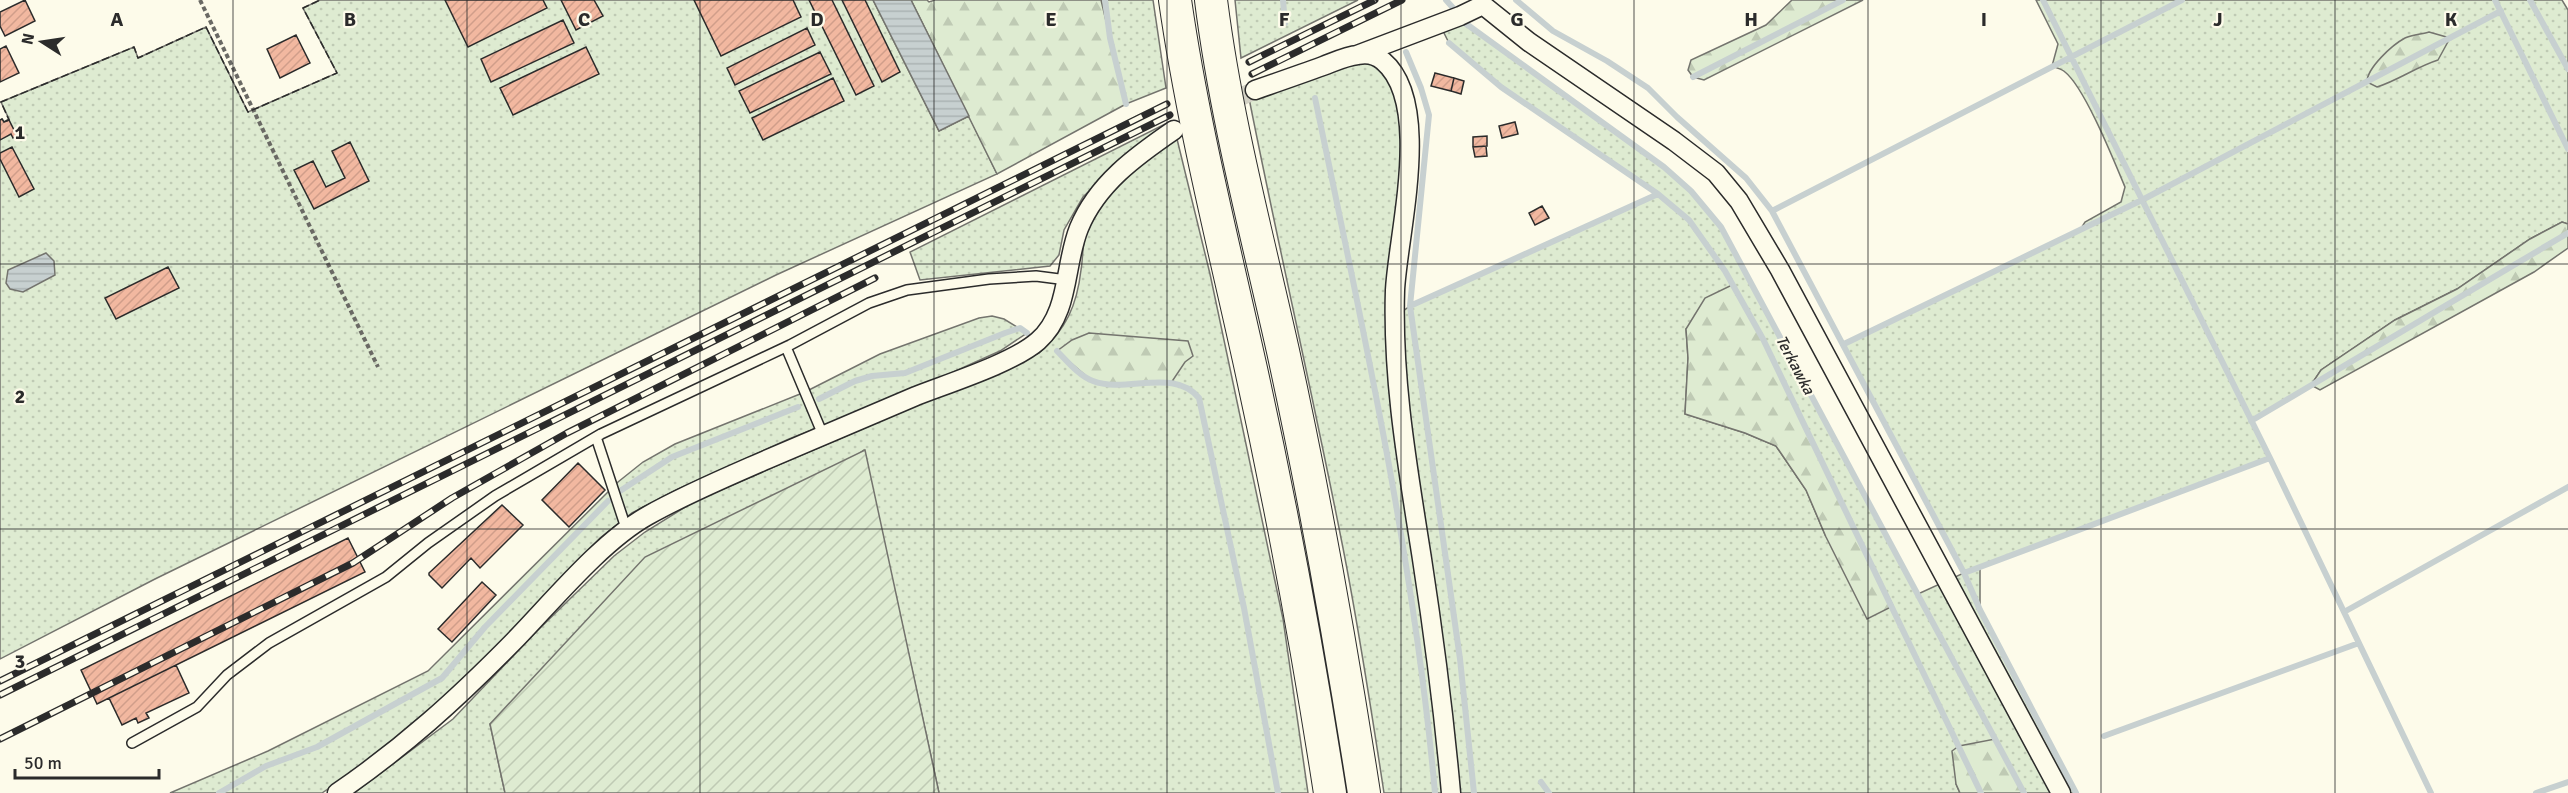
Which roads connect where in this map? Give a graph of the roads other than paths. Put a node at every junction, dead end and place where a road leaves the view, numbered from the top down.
1 (1176, 0) edge
2 (1211, 1) edge
3 (1357, 55) junction
4 (1255, 90) tunnel mouth
5 (1174, 130) tunnel mouth
6 (1067, 280) junction
7 (786, 347) junction
8 (823, 435) junction
9 (596, 437) junction
10 (627, 531) junction
11 (132, 743) dead end
12 (337, 793) edge
13 (1330, 793) edge
14 (1365, 793) edge
15 (1451, 793) edge
16 (2061, 793) edge

1 - 13 highway
2 - 14 highway
3 - 4 street
3 - 15 street
3 - 16 street
5 - 6 street
6 - 7 lane
6 - 8 street
7 - 8 lane
7 - 9 lane
8 - 10 street
9 - 10 lane
9 - 11 lane
10 - 12 street

